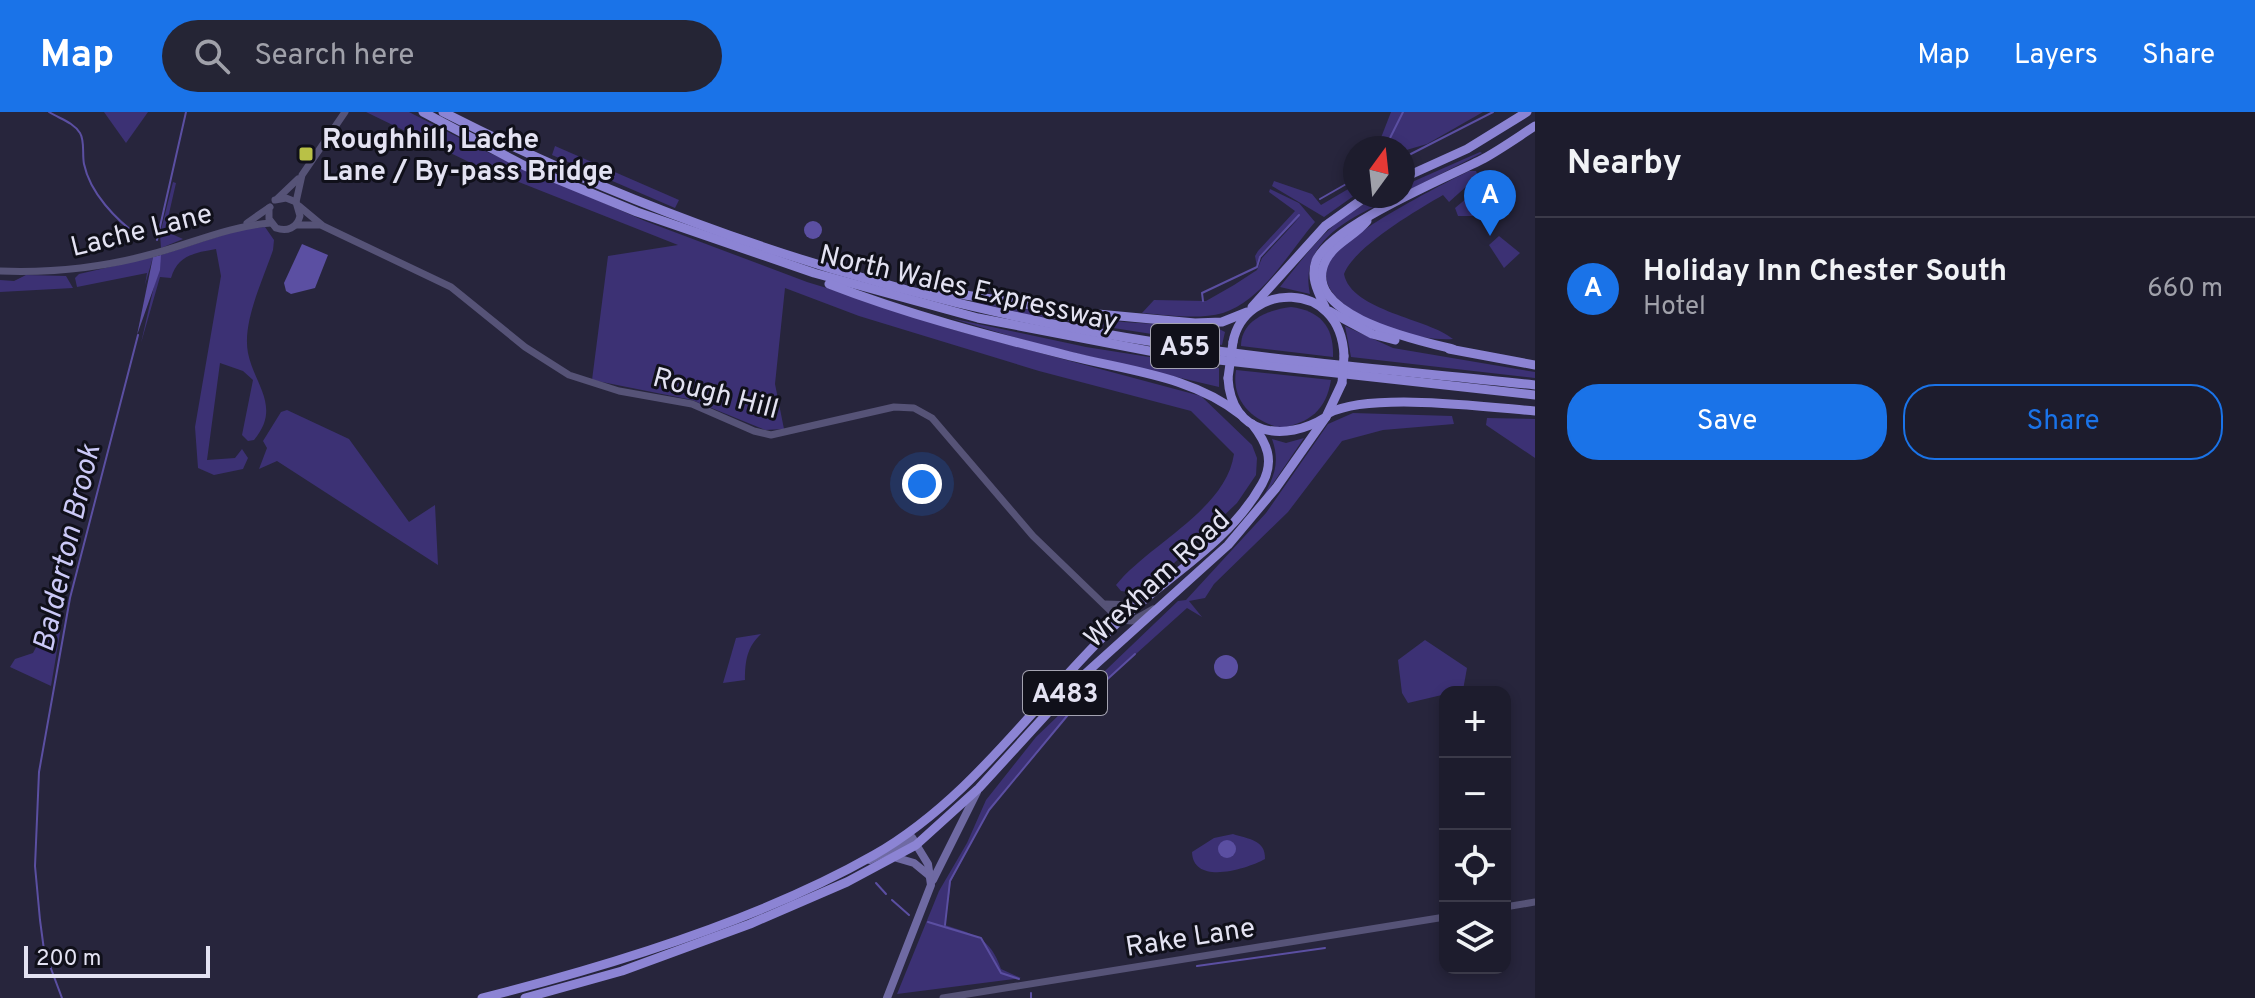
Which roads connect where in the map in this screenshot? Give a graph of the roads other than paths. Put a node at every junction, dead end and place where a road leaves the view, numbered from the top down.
1 (345, 112) edge
2 (423, 112) edge
3 (443, 112) edge
4 (1527, 112) edge
5 (1535, 126) edge
6 (1415, 173) edge
7 (302, 175) junction
8 (275, 200) junction
9 (297, 204) junction
10 (269, 208) junction
11 (1350, 208) edge
12 (1371, 216) junction
13 (271, 223) junction
14 (244, 225) junction
15 (296, 225) junction
16 (323, 226) junction
17 (759, 256) junction
18 (0, 271) edge
19 (842, 272) junction
20 (1327, 309) junction
21 (1248, 311) junction
22 (1453, 349) junction
23 (1535, 365) edge
24 (1535, 385) edge
25 (1535, 395) edge
26 (1535, 411) edge
27 (1241, 415) junction
28 (1328, 415) junction
29 (1252, 424) junction
30 (1106, 604) junction
31 (1142, 604) junction
32 (1158, 605) junction
33 (1120, 620) junction
34 (979, 788) junction
35 (912, 839) junction
36 (897, 858) junction
37 (931, 882) junction
38 (1535, 902) edge
39 (1511, 906) edge
40 (1439, 918) edge
41 (482, 998) edge
42 (525, 998) edge
43 (887, 998) edge
44 (943, 998) edge

1 - 7 street
2 - 17 highway, North Wales Expressway / A55
3 - 19 highway, North Wales Expressway / A55
4 - 6 highway
5 - 12 highway
7 - 8 street
7 - 9 street
8 - 9 street
8 - 10 street
9 - 15 street
9 - 16 street, Rough Hill
10 - 13 street
10 - 14 street, Lache Lane
11 - 21 highway
12 - 20 highway
12 - 22 highway
13 - 14 street, Lache Lane
13 - 15 street
14 - 18 street, Lache Lane
15 - 16 street, Rough Hill
16 - 30 street, Rough Hill
17 - 25 highway, North Wales Expressway / A55
17 - 27 highway
19 - 21 highway
19 - 24 highway, North Wales Expressway / A55
20 - 21 highway
20 - 22 highway
20 - 28 highway, bridge
21 - 27 highway, bridge
22 - 23 highway
26 - 28 highway
27 - 29 highway
28 - 29 highway
28 - 32 highway, Wrexham Road / A483
29 - 31 highway, Wrexham Road / A483
30 - 31 street
30 - 33 street, Rough Hill
31 - 33 highway, Wrexham Road / A483
32 - 33 street
32 - 34 highway, Wrexham Road / A483
33 - 35 highway, Wrexham Road / A483
34 - 35 highway, Wrexham Road / A483
34 - 37 main road
35 - 36 highway, A483
35 - 37 main road
35 - 41 highway, A483
36 - 37 main road
36 - 42 highway, A483
37 - 43 main road
38 - 39 street
40 - 44 street, Rake Lane

